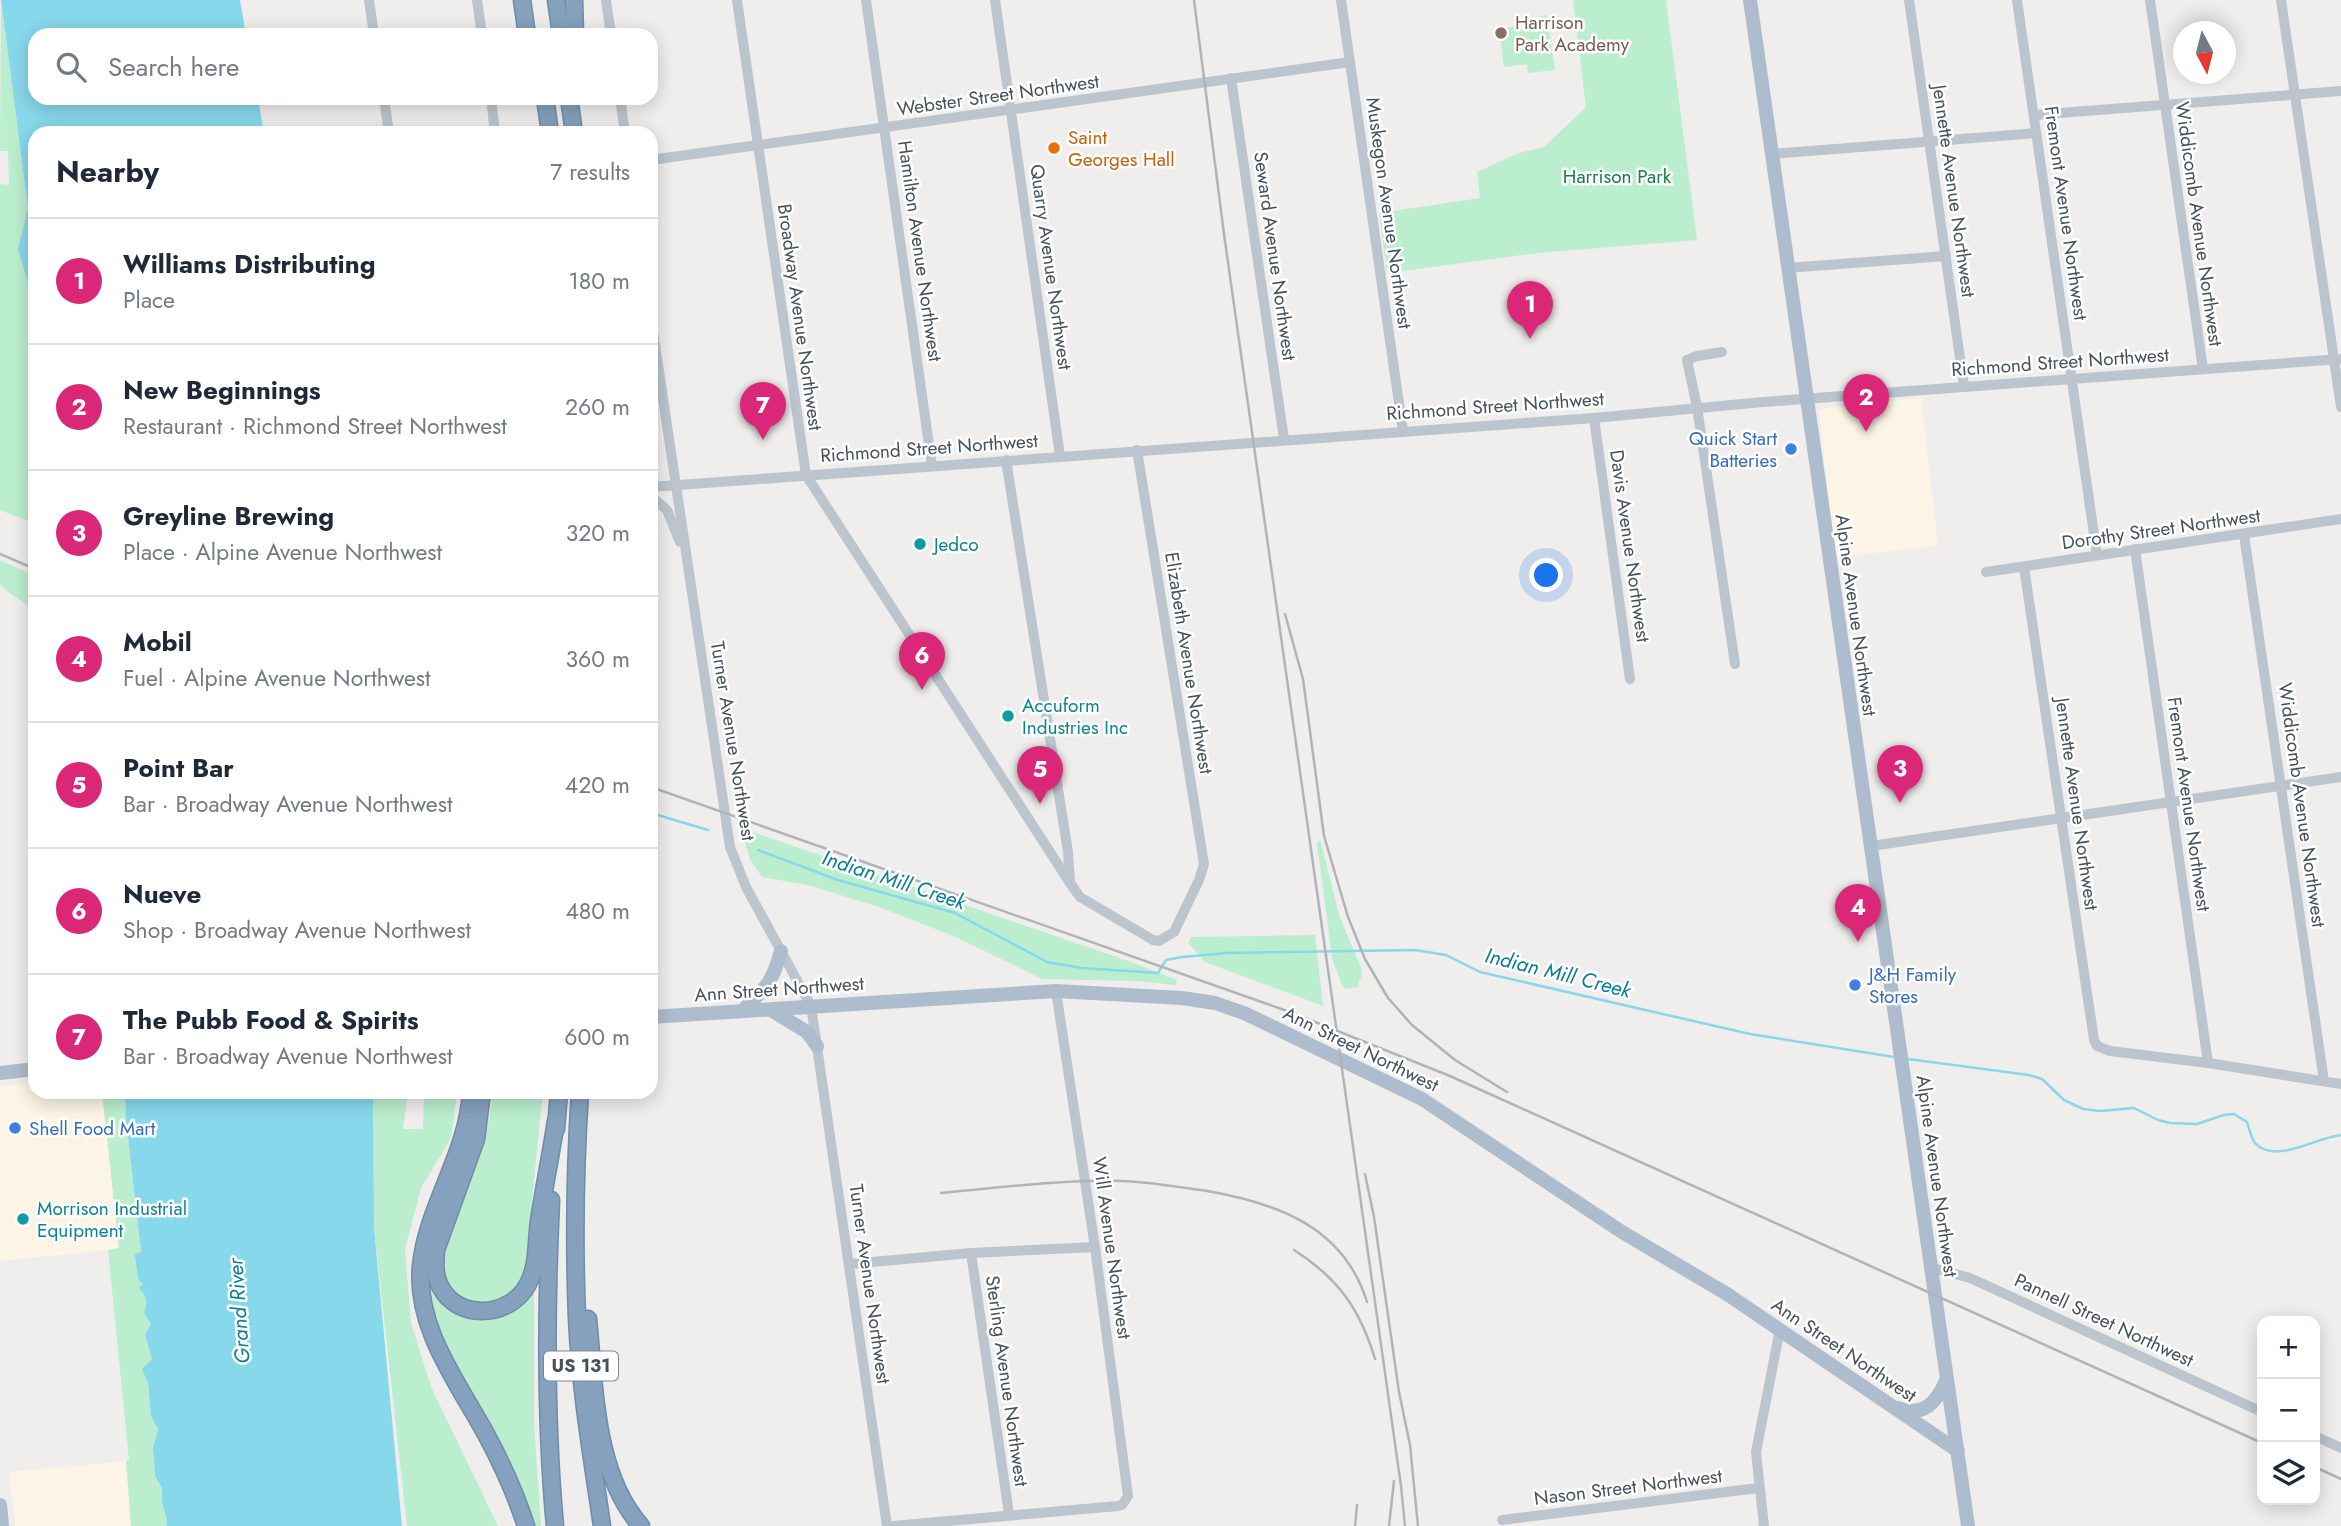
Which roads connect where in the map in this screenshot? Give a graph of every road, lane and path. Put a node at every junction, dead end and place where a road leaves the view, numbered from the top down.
1 (369, 0) edge
2 (477, 0) edge
3 (522, 0) edge
4 (532, 0) edge
5 (556, 0) edge
6 (574, 0) edge
7 (606, 0) edge
8 (737, 0) edge
9 (866, 0) edge
10 (995, 0) edge
11 (1341, 0) edge
12 (1750, 0) edge
13 (1909, 0) edge
14 (2017, 0) edge
15 (2150, 0) edge
16 (2281, 0) edge
17 (373, 28) edge
18 (481, 28) edge
19 (526, 28) edge
20 (536, 28) edge
21 (560, 28) edge
22 (575, 28) edge
23 (610, 28) edge
24 (1350, 62) junction
25 (1231, 78) junction
26 (2341, 92) edge
27 (2296, 95) junction
28 (2164, 103) junction
29 (385, 105) edge
30 (492, 105) edge
31 (545, 105) edge
32 (570, 105) edge
33 (578, 105) edge
34 (621, 105) edge
35 (1011, 110) junction
36 (2034, 115) junction
37 (388, 126) edge
38 (494, 126) edge
39 (549, 126) edge
40 (575, 126) edge
41 (576, 126) edge
42 (624, 126) edge
43 (885, 129) junction
44 (2036, 133) junction
45 (1929, 142) junction
46 (757, 146) junction
47 (1772, 154) junction
48 (658, 159) edge
49 (1946, 256) junction
50 (1787, 268) junction
51 (1722, 352) dead end
52 (2338, 359) edge
53 (658, 364) edge
54 (2203, 369) junction
55 (2072, 379) junction
56 (1964, 386) junction
57 (1805, 399) junction
58 (1697, 407) junction
59 (2341, 407) edge
60 (1594, 418) junction
61 (1403, 431) junction
62 (1284, 439) junction
63 (1137, 450) junction
64 (1060, 456) junction
65 (1006, 460) junction
66 (932, 466) junction
67 (806, 475) junction
68 (676, 484) junction
69 (658, 486) edge
70 (658, 502) edge
71 (2341, 519) edge
72 (2244, 535) junction
73 (2136, 549) junction
74 (2097, 555) junction
75 (2024, 567) junction
76 (1986, 572) dead end
77 (691, 578) junction
78 (1735, 664) dead end
79 (1630, 679) dead end
80 (2341, 777) edge
81 (2281, 786) junction
82 (2171, 802) junction
83 (2062, 818) junction
84 (1871, 846) junction
85 (1199, 880) joint
86 (1070, 883) junction
87 (781, 951) junction
88 (1056, 991) junction
89 (811, 1006) junction
90 (771, 1010) junction
91 (743, 1011) junction
92 (658, 1017) edge
93 (817, 1046) junction
94 (2208, 1063) junction
95 (28, 1070) edge
96 (0, 1073) edge
97 (2324, 1081) junction
98 (2341, 1084) edge
99 (471, 1099) edge
100 (481, 1099) edge
101 (558, 1099) edge
102 (580, 1099) edge
103 (556, 1121) junction
104 (575, 1205) junction
105 (1095, 1247) junction
106 (971, 1254) junction
107 (850, 1264) junction
108 (1930, 1267) junction
109 (1780, 1329) junction
110 (1946, 1380) junction
111 (1892, 1406) junction
112 (2257, 1410) edge
113 (2320, 1438) edge
114 (2341, 1448) edge
115 (1958, 1451) junction
116 (1758, 1488) junction
117 (0, 1505) edge
118 (1009, 1514) junction
119 (1502, 1520) dead end
120 (2, 1526) edge
121 (526, 1526) edge
122 (555, 1526) edge
123 (602, 1526) edge
124 (641, 1526) edge
125 (887, 1526) edge
126 (893, 1526) edge
127 (1764, 1526) edge
128 (1968, 1526) edge

1 - 17 street
2 - 18 street
3 - 19 highway
4 - 20 highway
5 - 21 highway
6 - 22 highway
7 - 23 street
8 - 46 street, Broadway Avenue Northwest
9 - 43 street, Hamilton Avenue Northwest
10 - 35 street, Quarry Avenue Northwest
11 - 24 street, Muskegon Avenue Northwest
12 - 47 main road, Alpine Avenue Northwest
13 - 45 street, Jennette Avenue Northwest
14 - 36 street, Fremont Avenue Northwest
15 - 28 street, Widdicomb Avenue Northwest
16 - 27 street
24 - 25 street, Webster Street Northwest
24 - 61 street, Muskegon Avenue Northwest
25 - 35 street, Webster Street Northwest
25 - 62 street, Seward Avenue Northwest
26 - 27 street
27 - 28 street
27 - 52 street
28 - 36 street
28 - 54 street, Widdicomb Avenue Northwest
29 - 37 street
30 - 38 street
31 - 39 highway
32 - 40 highway
33 - 41 highway
34 - 42 street
35 - 43 street, Webster Street Northwest
35 - 64 street, Quarry Avenue Northwest
36 - 44 street, Fremont Avenue Northwest
43 - 46 street, Webster Street Northwest
43 - 66 street, Hamilton Avenue Northwest
44 - 45 street
44 - 55 street, Fremont Avenue Northwest
45 - 47 street
45 - 49 street, Jennette Avenue Northwest
46 - 48 street, Webster Street Northwest
46 - 67 street, Broadway Avenue Northwest
47 - 50 main road, Alpine Avenue Northwest
49 - 50 street
49 - 56 street, Jennette Avenue Northwest
50 - 57 main road, Alpine Avenue Northwest
51 - 58 street
52 - 54 street, Richmond Street Northwest
52 - 59 street
53 - 68 street, Turner Avenue Northwest
54 - 55 street, Richmond Street Northwest
55 - 56 street, Richmond Street Northwest
55 - 74 street, Fremont Avenue Northwest
56 - 57 street, Richmond Street Northwest
57 - 58 street, Richmond Street Northwest
57 - 84 main road, Alpine Avenue Northwest
58 - 60 street, Richmond Street Northwest
58 - 78 street
60 - 61 street, Richmond Street Northwest
60 - 79 street, Davis Avenue Northwest
61 - 62 street, Richmond Street Northwest
62 - 63 street, Richmond Street Northwest
63 - 64 street, Richmond Street Northwest
63 - 85 street, Elizabeth Avenue Northwest
64 - 65 street, Richmond Street Northwest
65 - 66 street, Richmond Street Northwest
65 - 86 street
66 - 67 street, Richmond Street Northwest
67 - 68 street, Richmond Street Northwest
67 - 86 street, Broadway Avenue Northwest
68 - 69 street, Richmond Street Northwest
68 - 77 street, Turner Avenue Northwest
70 - 77 street
71 - 72 street, Dorothy Street Northwest
72 - 73 street, Dorothy Street Northwest
72 - 81 street, Widdicomb Avenue Northwest
73 - 74 street, Dorothy Street Northwest
73 - 82 street, Fremont Avenue Northwest
74 - 75 street, Dorothy Street Northwest
75 - 76 street, Dorothy Street Northwest
75 - 83 street, Jennette Avenue Northwest
77 - 87 street, Turner Avenue Northwest
80 - 81 street
81 - 82 street
81 - 97 street, Widdicomb Avenue Northwest
82 - 83 street
82 - 94 street, Fremont Avenue Northwest
83 - 84 street
83 - 94 street, Jennette Avenue Northwest
84 - 108 main road, Alpine Avenue Northwest
85 - 86 street, Broadway Avenue Northwest
87 - 89 street, Turner Avenue Northwest
87 - 91 main road
88 - 89 main road, Ann Street Northwest
88 - 105 street, Will Avenue Northwest
88 - 109 main road, Ann Street Northwest
89 - 90 main road, Ann Street Northwest
89 - 93 street, Turner Avenue Northwest
90 - 91 main road, Ann Street Northwest
90 - 93 main road
91 - 92 main road, Ann Street Northwest
93 - 107 street, Turner Avenue Northwest
94 - 97 street
95 - 96 main road
97 - 98 street
99 - 121 highway
100 - 103 highway
101 - 103 highway, US 131
102 - 104 highway, US 131
103 - 122 highway, US 131
104 - 123 highway, US 131
104 - 124 highway
105 - 106 street
105 - 118 street, Will Avenue Northwest
106 - 107 street
106 - 118 street, Sterling Avenue Northwest
107 - 125 street, Turner Avenue Northwest
108 - 110 main road, Alpine Avenue Northwest
108 - 112 street, Pannell Street Northwest
109 - 111 main road, Ann Street Northwest
109 - 116 street
110 - 111 main road
110 - 115 main road, Alpine Avenue Northwest
111 - 115 main road, Ann Street Northwest
113 - 114 street
115 - 128 main road, Alpine Avenue Northwest
116 - 119 street, Nason Street Northwest
116 - 127 street
117 - 120 main road
118 - 126 street

